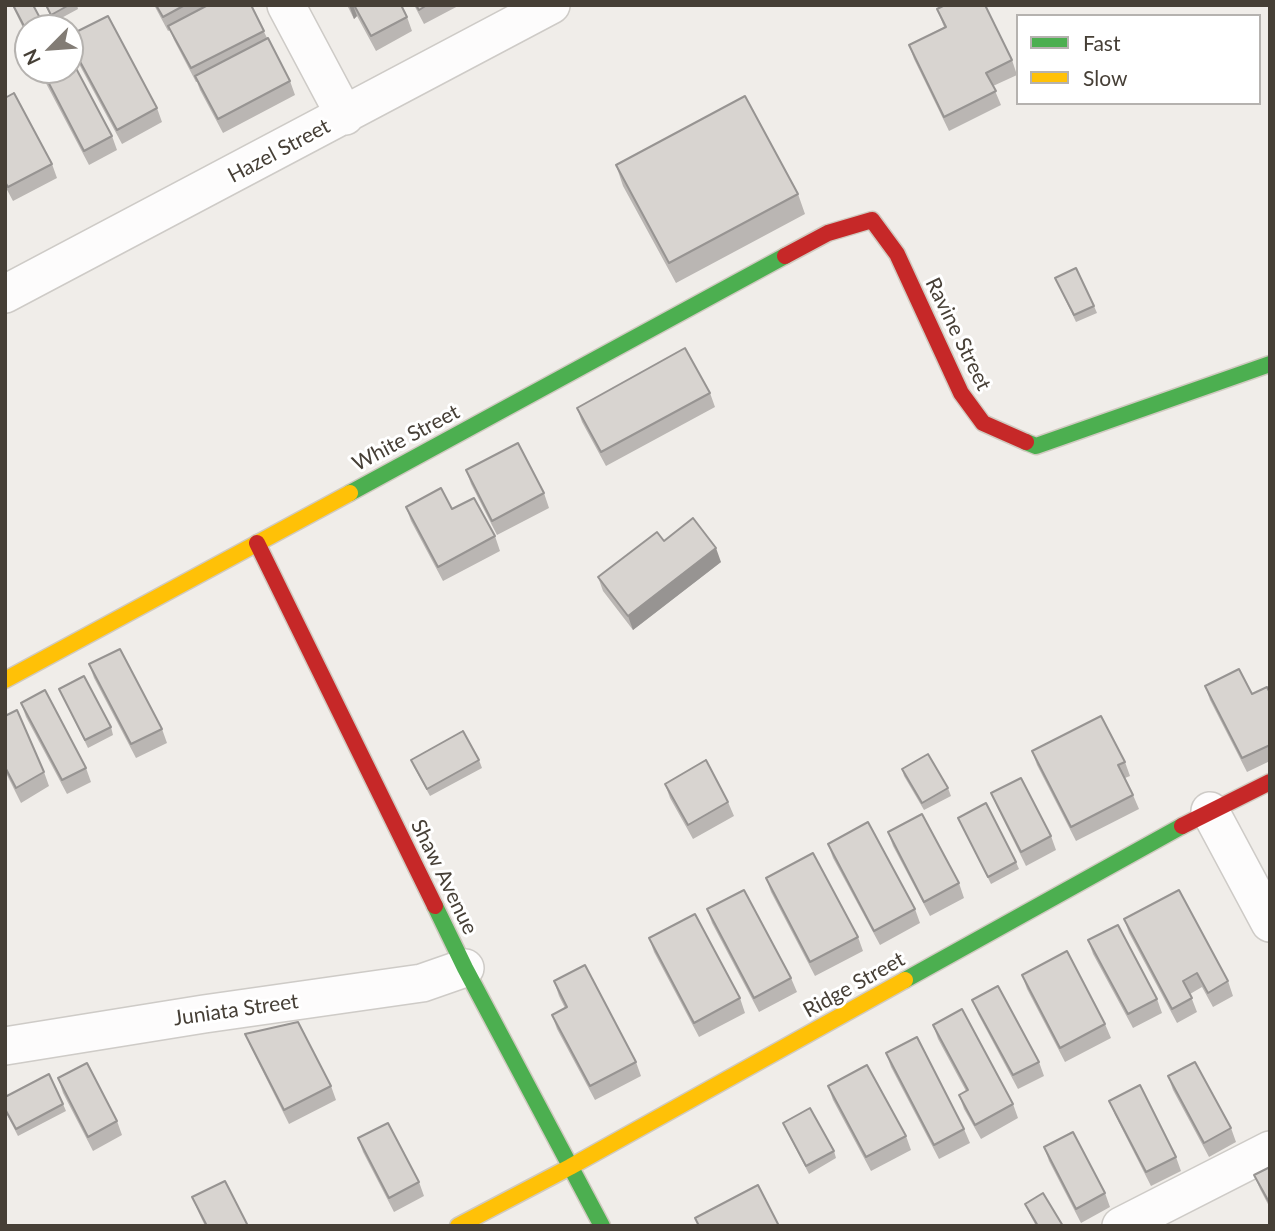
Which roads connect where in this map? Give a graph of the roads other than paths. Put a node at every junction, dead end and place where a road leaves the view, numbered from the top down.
1 (286, 5) edge
2 (551, 5) edge
3 (345, 116) junction
4 (828, 233) joint
5 (5, 294) edge
6 (1270, 364) edge
7 (257, 543) junction
8 (5, 680) edge
9 (1270, 782) edge
10 (1210, 811) junction
11 (1270, 923) edge
12 (465, 968) junction
13 (5, 1046) edge
14 (1270, 1150) edge
15 (570, 1167) junction
16 (458, 1226) edge
17 (602, 1226) edge
18 (1121, 1226) edge

1 - 3 street
2 - 3 street, Hazel Street
3 - 5 street, Hazel Street
4 - 6 street, Ravine Street
4 - 7 street, White Street
7 - 8 street, White Street
7 - 12 street, Shaw Avenue
9 - 10 street, Ridge Street
10 - 11 street
10 - 15 street, Ridge Street
12 - 13 street, Juniata Street
12 - 15 street, Shaw Avenue
14 - 18 street
15 - 16 street, Ridge Street
15 - 17 street, Shaw Avenue

